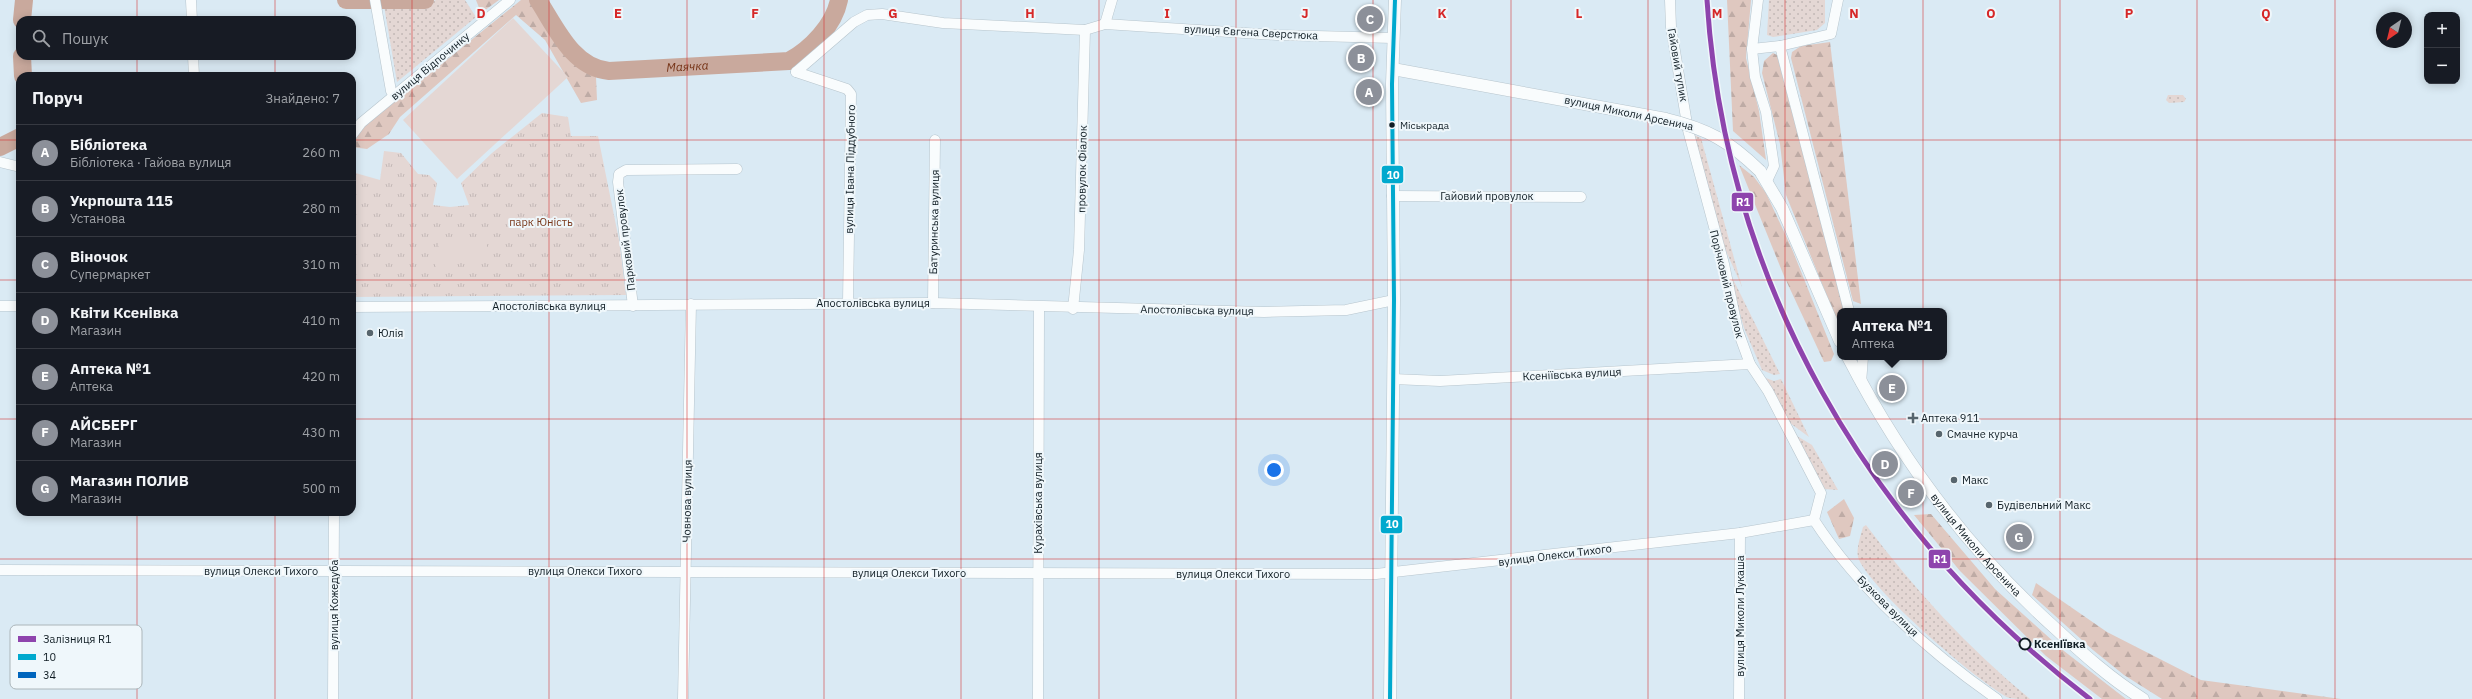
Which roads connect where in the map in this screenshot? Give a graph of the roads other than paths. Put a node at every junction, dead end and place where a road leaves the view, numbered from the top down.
1 (510, 0) edge
2 (1112, 0) edge
3 (1395, 0) edge
4 (1670, 0) edge
5 (1758, 0) edge
6 (1838, 0) edge
7 (191, 1) edge
8 (375, 5) edge
9 (192, 16) edge
10 (1106, 24) junction
11 (1085, 30) junction
12 (1393, 38) junction
13 (1780, 46) junction
14 (1752, 49) junction
15 (193, 60) edge
16 (1393, 69) junction
17 (194, 72) edge
18 (796, 72) joint
19 (394, 96) junction
20 (356, 130) edge
21 (1688, 130) joint
22 (935, 140) dead end
23 (0, 162) edge
24 (16, 166) edge
25 (737, 169) dead end
26 (1768, 181) junction
27 (1392, 196) junction
28 (1581, 197) dead end
29 (1394, 300) junction
30 (848, 303) junction
31 (933, 303) junction
32 (691, 304) junction
33 (0, 306) edge
34 (16, 306) edge
35 (632, 306) junction
36 (356, 307) edge
37 (1039, 308) junction
38 (1074, 308) junction
39 (1849, 308) edge
40 (1837, 334) edge
41 (1850, 360) edge
42 (1863, 360) edge
43 (1750, 364) junction
44 (1393, 379) junction
45 (1862, 383) junction
46 (334, 516) edge
47 (1814, 520) junction
48 (1740, 533) junction
49 (0, 570) edge
50 (334, 571) junction
51 (686, 571) junction
52 (1038, 573) junction
53 (1392, 573) junction
54 (333, 699) edge
55 (683, 699) edge
56 (1038, 699) edge
57 (1390, 699) edge
58 (1739, 699) edge
59 (1997, 699) edge
60 (2143, 699) edge

1 - 19 street, вулиця Відпочинку
2 - 10 street
3 - 12 main road
4 - 21 street, Гайовий тупик
5 - 14 street
6 - 13 street
7 - 9 street
8 - 19 street
10 - 11 street, вулиця Євгена Сверстюка
10 - 12 street, вулиця Євгена Сверстюка
11 - 18 street, вулиця Євгена Сверстюка
11 - 38 street, провулок Фіалок
12 - 16 main road
13 - 14 street
13 - 39 street
14 - 26 street
15 - 17 street
16 - 26 main road, вулиця Миколи Арсенича, bridge
16 - 27 main road
18 - 30 street, вулиця Івана Піддубного
19 - 20 street, вулиця Відпочинку
21 - 43 street, Порічковий провулок
22 - 31 street, Батуринська вулиця
23 - 24 street
25 - 35 street, Парковий провулок
26 - 40 main road, вулиця Миколи Арсенича
27 - 28 street, Гайовий провулок
27 - 29 main road
29 - 38 street, Апостолівська вулиця
29 - 44 main road
30 - 31 street, Апостолівська вулиця
30 - 32 street, Апостолівська вулиця
31 - 37 street, Апостолівська вулиця
32 - 35 street, Апостолівська вулиця
32 - 51 street, Човнова вулиця
33 - 34 street
35 - 36 street, Апостолівська вулиця
37 - 38 street, Апостолівська вулиця
37 - 52 street, Курахівська вулиця
41 - 45 main road, вулиця Миколи Арсенича
42 - 45 street
43 - 44 street, Ксеніївська вулиця
43 - 47 street, Порічковий провулок
44 - 53 main road
45 - 60 main road, вулиця Миколи Арсенича
46 - 50 street, вулиця Кожедуба
47 - 48 street, вулиця Олекси Тихого
47 - 59 street, Бузкова вулиця
48 - 53 street, вулиця Олекси Тихого
48 - 58 street, вулиця Миколи Лукаша
49 - 50 street, вулиця Олекси Тихого
50 - 51 street, вулиця Олекси Тихого
50 - 54 street, вулиця Кожедуба
51 - 52 street, вулиця Олекси Тихого
51 - 55 street, Човнова вулиця
52 - 53 street, вулиця Олекси Тихого
52 - 56 street, Курахівська вулиця
53 - 57 main road

